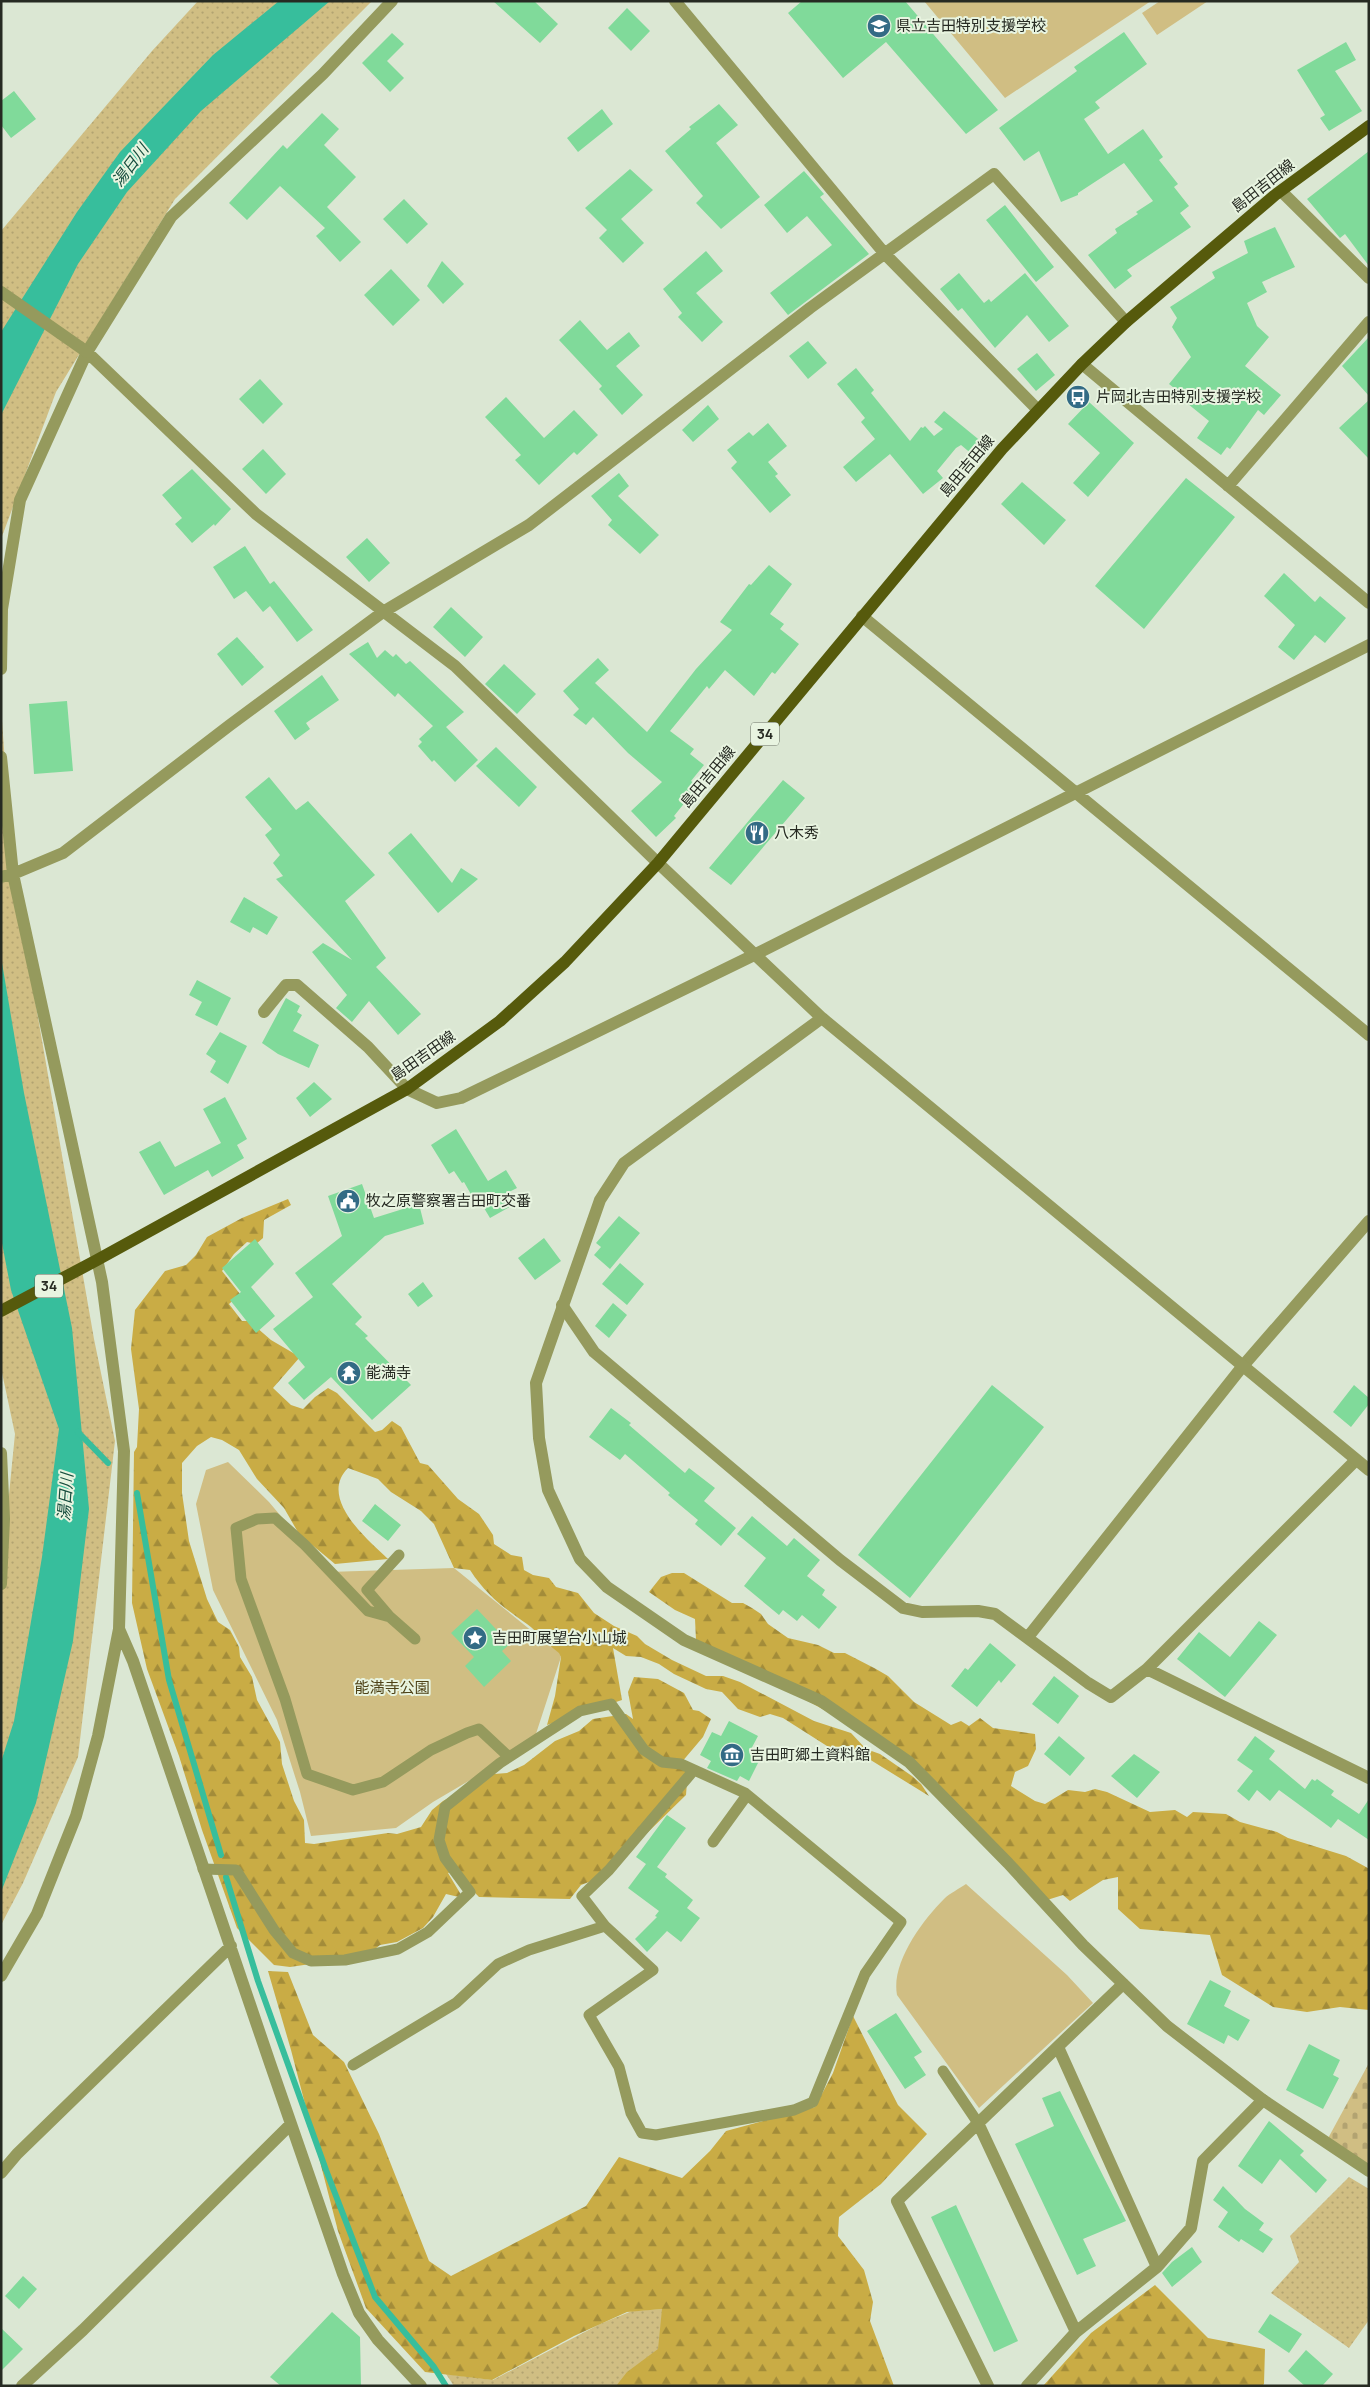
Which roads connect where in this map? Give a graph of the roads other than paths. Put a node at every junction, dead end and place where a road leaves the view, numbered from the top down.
1 (392, 1) edge
2 (675, 1) edge
3 (1369, 126) edge
4 (1281, 191) junction
5 (885, 254) junction
6 (1369, 278) edge
7 (1, 292) edge
8 (1126, 322) junction
9 (1369, 322) edge
10 (86, 352) junction
11 (1082, 364) junction
12 (1038, 410) junction
13 (1228, 486) junction
14 (1369, 603) edge
15 (383, 612) junction
16 (862, 616) junction
17 (1369, 645) edge
18 (1, 669) edge
19 (1, 757) edge
20 (1075, 792) junction
21 (658, 863) junction
22 (7, 875) edge
23 (754, 955) junction
24 (264, 1012) dead end
25 (822, 1018) junction
26 (1369, 1035) edge
27 (407, 1089) junction
28 (1369, 1221) edge
29 (98, 1260) junction
30 (562, 1305) junction
31 (1, 1311) edge
32 (1242, 1367) junction
33 (1, 1453) edge
34 (1356, 1460) junction
35 (1369, 1470) edge
36 (399, 1555) dead end
37 (1, 1584) edge
38 (390, 1616) junction
39 (119, 1629) junction
40 (1028, 1637) junction
41 (415, 1639) dead end
42 (1147, 1669) junction
43 (509, 1757) junction
44 (694, 1770) junction
45 (1369, 1778) edge
46 (747, 1795) junction
47 (712, 1842) dead end
48 (203, 1868) junction
49 (605, 1926) junction
50 (231, 1946) junction
51 (1, 1976) edge
52 (1123, 1984) junction
53 (1058, 2047) junction
54 (353, 2066) dead end
55 (943, 2071) dead end
56 (1263, 2100) junction
57 (291, 2124) junction
58 (978, 2124) junction
59 (1369, 2171) edge
60 (1, 2173) edge
61 (1157, 2267) junction
62 (1076, 2332) junction
63 (22, 2386) edge
64 (421, 2386) edge
65 (988, 2386) edge
66 (1027, 2386) edge

1 - 10 street
2 - 5 street
3 - 4 main road, 島田吉田線 / 34
4 - 6 street
4 - 8 main road, 島田吉田線 / 34
5 - 8 street
5 - 12 street
5 - 15 street
7 - 10 street
8 - 11 main road, 島田吉田線 / 34
9 - 13 street
10 - 15 street
10 - 18 street
11 - 12 main road, 島田吉田線 / 34
11 - 13 street
12 - 16 main road, 島田吉田線 / 34
13 - 14 street
15 - 21 street
15 - 22 street
16 - 20 street
16 - 21 main road, 島田吉田線 / 34
17 - 20 street
19 - 22 street
20 - 23 street
20 - 26 street
21 - 23 street
21 - 27 main road, 島田吉田線 / 34
22 - 29 street
23 - 25 street
23 - 27 street
24 - 27 street
25 - 30 street
25 - 32 street
27 - 29 main road, 島田吉田線 / 34
28 - 32 street
29 - 31 main road, 島田吉田線 / 34
29 - 39 street
30 - 40 street
30 - 52 street
32 - 34 street
32 - 40 street
33 - 37 street
34 - 35 street
34 - 42 street
36 - 38 lane
38 - 41 lane
38 - 43 lane
39 - 48 street
39 - 51 street
40 - 42 street
42 - 45 street
43 - 44 lane
43 - 48 lane
44 - 46 lane
44 - 49 lane
46 - 47 lane
46 - 49 lane
48 - 50 street
49 - 54 lane
50 - 57 street
50 - 60 street
52 - 53 street
52 - 56 street
53 - 58 street
53 - 61 street
55 - 58 lane
56 - 59 street
56 - 61 street
57 - 63 street
57 - 64 street
58 - 62 street
58 - 65 street
61 - 62 street
62 - 66 street

